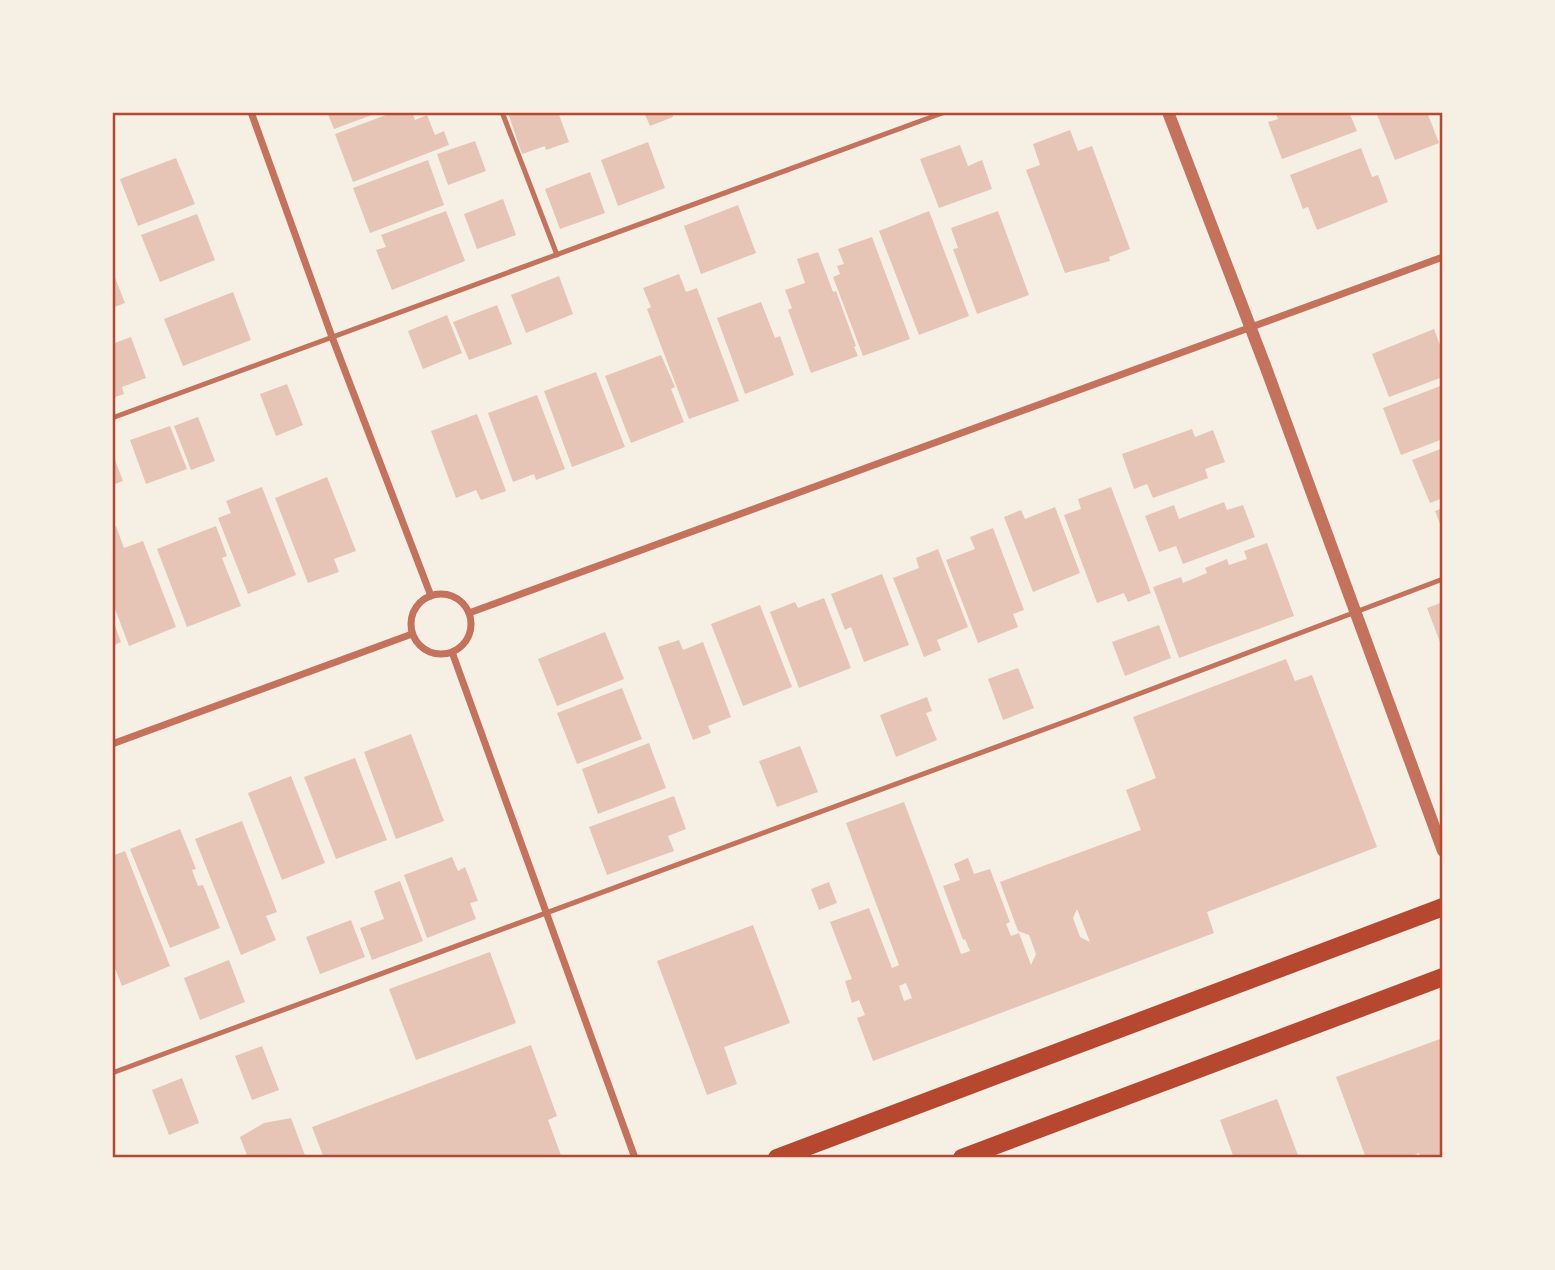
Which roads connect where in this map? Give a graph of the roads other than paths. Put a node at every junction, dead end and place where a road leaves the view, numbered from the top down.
1 (251, 112) edge
2 (502, 112) edge
3 (945, 112) edge
4 (1168, 112) edge
5 (557, 255) junction
6 (1443, 257) edge
7 (1250, 327) junction
8 (332, 337) junction
9 (112, 418) edge
10 (1443, 579) edge
11 (431, 596) junction
12 (469, 612) junction
13 (1356, 612) junction
14 (412, 634) junction
15 (452, 652) junction
16 (112, 744) edge
17 (1443, 851) edge
18 (1443, 907) edge
19 (546, 912) junction
20 (1443, 977) edge
21 (112, 1073) edge
22 (635, 1158) edge
23 (777, 1158) edge
24 (962, 1158) edge

1 - 8 street
2 - 5 lane
3 - 5 lane
4 - 7 street
5 - 8 lane
6 - 7 street
7 - 12 street
7 - 13 street
8 - 9 lane
8 - 11 street
10 - 13 lane
11 - 12 street
11 - 14 street
12 - 15 street
13 - 17 street
13 - 19 lane
14 - 15 street
14 - 16 street
15 - 19 street
18 - 23 main road
19 - 21 lane
19 - 22 street
20 - 24 main road

